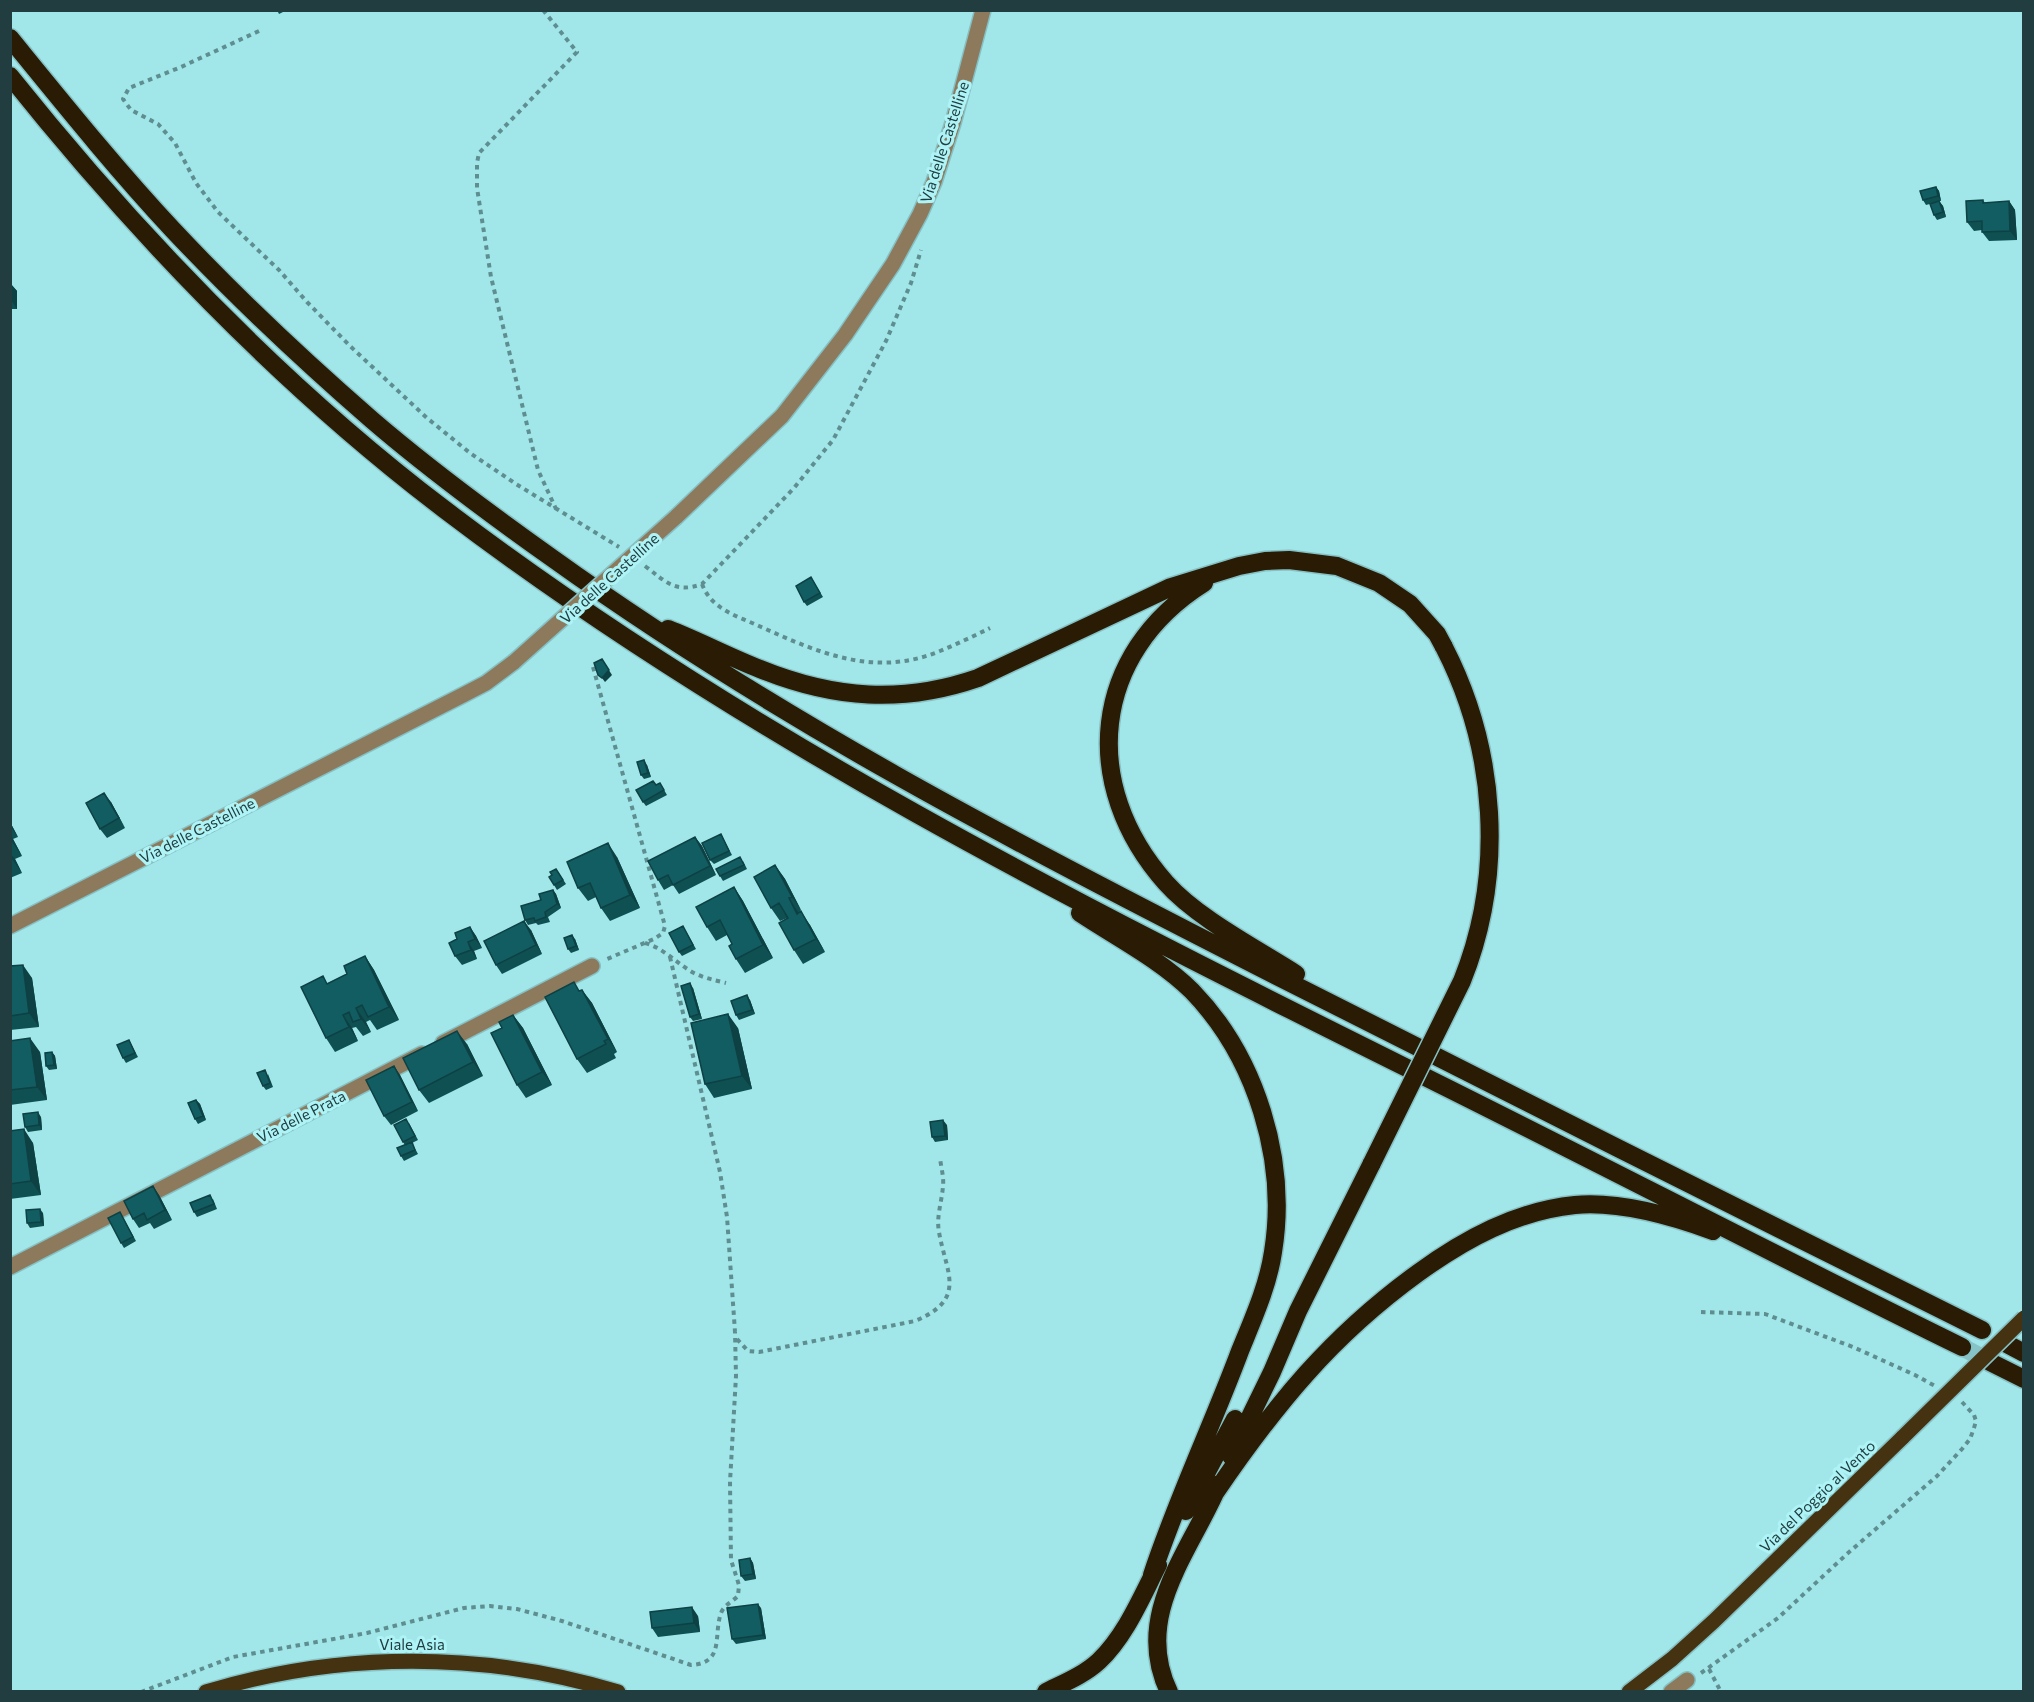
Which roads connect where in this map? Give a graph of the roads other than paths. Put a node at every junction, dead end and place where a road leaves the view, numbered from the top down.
1 (983, 10) edge
2 (10, 38) edge
3 (10, 76) edge
4 (1220, 573) junction
5 (630, 613) junction
6 (993, 856) junction
7 (10, 926) edge
8 (592, 966) road end
9 (1384, 1030) junction
10 (1780, 1255) junction
11 (10, 1267) edge
12 (1298, 1311) junction
13 (2024, 1318) edge
14 (1982, 1330) dead end
15 (1962, 1347) tunnel mouth
16 (1990, 1362) tunnel mouth
17 (2024, 1379) edge
18 (1215, 1493) junction
19 (1152, 1575) junction
20 (1687, 1680) road end
21 (206, 1692) edge
22 (618, 1692) edge
23 (1046, 1692) edge
24 (1168, 1692) edge
25 (1629, 1692) edge
26 (1671, 1692) edge

1 - 7 street, Via delle Castelline, bridge
2 - 5 highway
3 - 6 highway
4 - 5 highway
4 - 9 highway
4 - 12 highway, bridge
5 - 9 highway
6 - 10 highway
6 - 19 highway
8 - 11 street, Via delle Prata
9 - 14 highway
10 - 15 highway
10 - 18 highway
12 - 18 highway
12 - 19 highway
13 - 25 main road, Via del Poggio al Vento, bridge
16 - 17 highway
18 - 24 highway
19 - 23 highway
20 - 26 street
21 - 22 main road, Viale Asia

